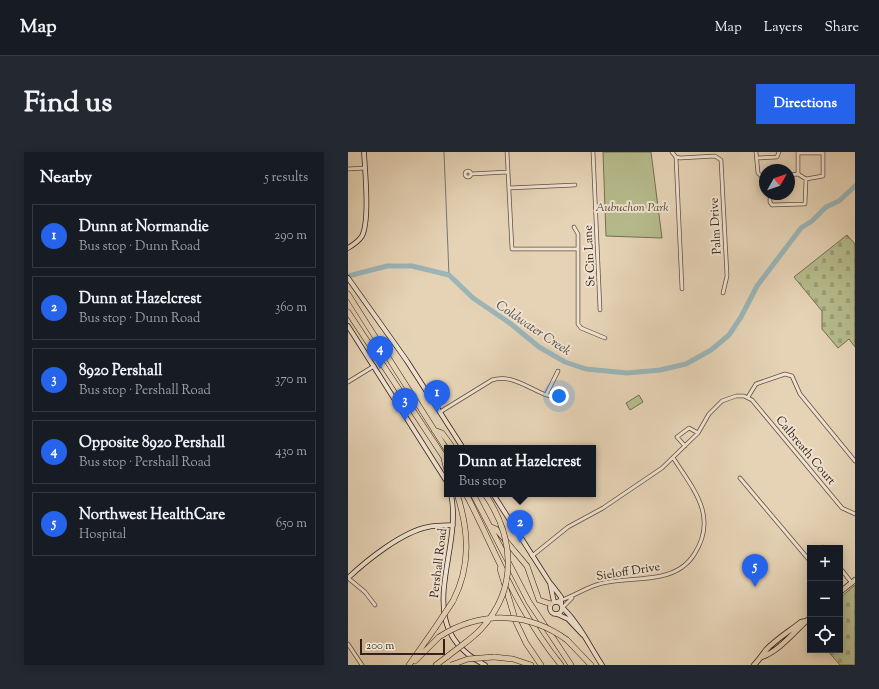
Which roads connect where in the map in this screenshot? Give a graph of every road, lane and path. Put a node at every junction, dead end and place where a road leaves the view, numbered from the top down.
1 (364, 152) edge
2 (507, 152) edge
3 (593, 152) edge
4 (672, 152) edge
5 (756, 152) edge
6 (779, 152) edge
7 (823, 152) edge
8 (798, 153) edge
9 (676, 157) junction
10 (757, 158) junction
11 (365, 168) junction
12 (348, 169) edge
13 (759, 169) edge
14 (508, 172) junction
15 (470, 174) dead end
16 (795, 174) edge
17 (798, 174) junction
18 (806, 179) junction
19 (575, 185) dead end
20 (509, 188) junction
21 (770, 200) edge
22 (574, 227) dead end
23 (348, 248) edge
24 (577, 248) junction
25 (348, 278) edge
26 (682, 289) dead end
27 (723, 293) dead end
28 (348, 294) edge
29 (600, 310) dead end
30 (348, 312) edge
31 (348, 326) edge
32 (605, 338) dead end
33 (374, 366) junction
34 (558, 371) dead end
35 (348, 382) edge
36 (546, 395) junction
37 (746, 397) junction
38 (563, 398) dead end
39 (440, 412) junction
40 (434, 430) junction
41 (698, 433) junction
42 (444, 445) edge
43 (451, 445) edge
44 (462, 445) edge
45 (685, 446) junction
46 (443, 456) joint
47 (674, 458) junction
48 (444, 460) edge
49 (855, 461) edge
50 (444, 477) edge
51 (740, 478) dead end
52 (451, 497) edge
53 (458, 497) edge
54 (467, 497) edge
55 (475, 497) edge
56 (487, 497) edge
57 (495, 497) edge
58 (855, 514) edge
59 (453, 525) junction
60 (491, 527) junction
61 (532, 556) junction
62 (807, 557) edge
63 (498, 562) junction
64 (843, 571) edge
65 (348, 578) edge
66 (853, 581) edge
67 (550, 584) junction
68 (843, 589) edge
69 (574, 597) junction
70 (559, 604) junction
71 (375, 605) dead end
72 (557, 614) junction
73 (807, 620) edge
74 (583, 635) junction
75 (348, 644) edge
76 (362, 665) edge
77 (409, 665) edge
78 (412, 665) edge
79 (436, 665) edge
80 (451, 665) edge
81 (485, 665) edge
82 (531, 665) edge
83 (541, 665) edge
84 (561, 665) edge
85 (571, 665) edge
86 (591, 665) edge
87 (602, 665) edge
88 (754, 665) edge

1 - 11 street
2 - 14 street
3 - 29 street, St Cin Lane
4 - 9 street
5 - 10 street
6 - 10 street
7 - 8 street
7 - 18 street
8 - 17 street
9 - 26 street
9 - 27 street, Palm Drive
10 - 13 street
11 - 12 street
11 - 23 street
14 - 15 street
14 - 20 street
16 - 17 street
17 - 18 street
18 - 21 street
19 - 20 street
20 - 24 street
22 - 24 street
24 - 32 street
25 - 39 street
28 - 40 highway
30 - 46 highway
31 - 33 street
33 - 35 street
33 - 50 street
34 - 36 street
36 - 38 street
36 - 39 street
37 - 41 street
37 - 49 street
37 - 58 street, Calbreath Court
39 - 44 street
40 - 42 highway
40 - 43 highway
41 - 45 street
41 - 45 street
45 - 47 street
46 - 48 highway
47 - 61 street
47 - 69 street, Sieloff Drive
51 - 62 street
52 - 59 street, Pershall Road
53 - 77 highway, bridge
54 - 63 highway
55 - 60 highway
56 - 79 highway, bridge
57 - 61 street
59 - 65 street
59 - 81 street, Pershall Road
60 - 70 highway
60 - 85 highway
61 - 67 street
63 - 83 highway
63 - 84 highway
64 - 66 street
65 - 71 street
66 - 68 main road
67 - 70 street
67 - 70 street
69 - 70 street, Sieloff Drive
69 - 70 street, Sieloff Drive
70 - 72 street
70 - 72 street
70 - 74 street
72 - 74 street
73 - 88 main road
74 - 87 street
75 - 76 street
78 - 86 highway, bridge
80 - 82 highway, bridge

